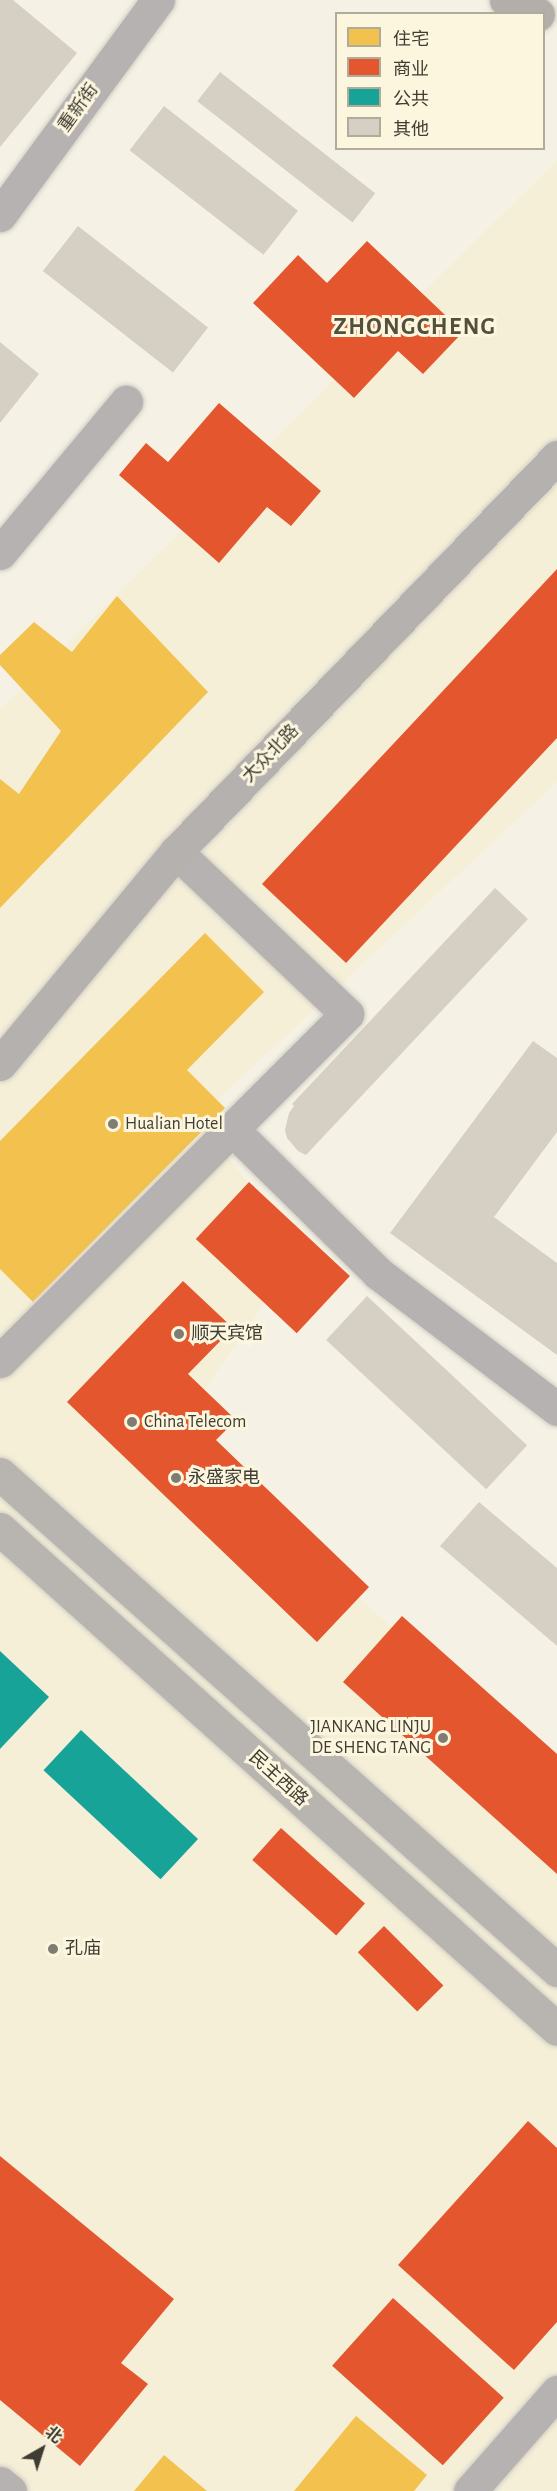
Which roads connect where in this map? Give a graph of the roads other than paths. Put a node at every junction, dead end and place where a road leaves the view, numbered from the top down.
1 (158, 0) edge
2 (506, 0) edge
3 (533, 12) edge
4 (0, 215) edge
5 (126, 402) dead end
6 (557, 457) edge
7 (0, 554) edge
8 (176, 852) junction
9 (0, 1064) edge
10 (232, 1129) junction
11 (0, 1361) edge
12 (557, 1409) edge
13 (0, 1474) edge
14 (0, 1529) edge
15 (557, 1970) edge
16 (557, 2029) edge
17 (557, 2392) edge
18 (0, 2483) edge
19 (10, 2491) edge
20 (470, 2491) edge

1 - 4 street, 重新街
2 - 3 highway
5 - 7 street
6 - 8 main road, 大众北路
8 - 9 main road, 大众北路
8 - 10 street
10 - 11 street
10 - 12 street
13 - 15 main road
14 - 16 main road, 民主西路
17 - 20 street
18 - 19 street

